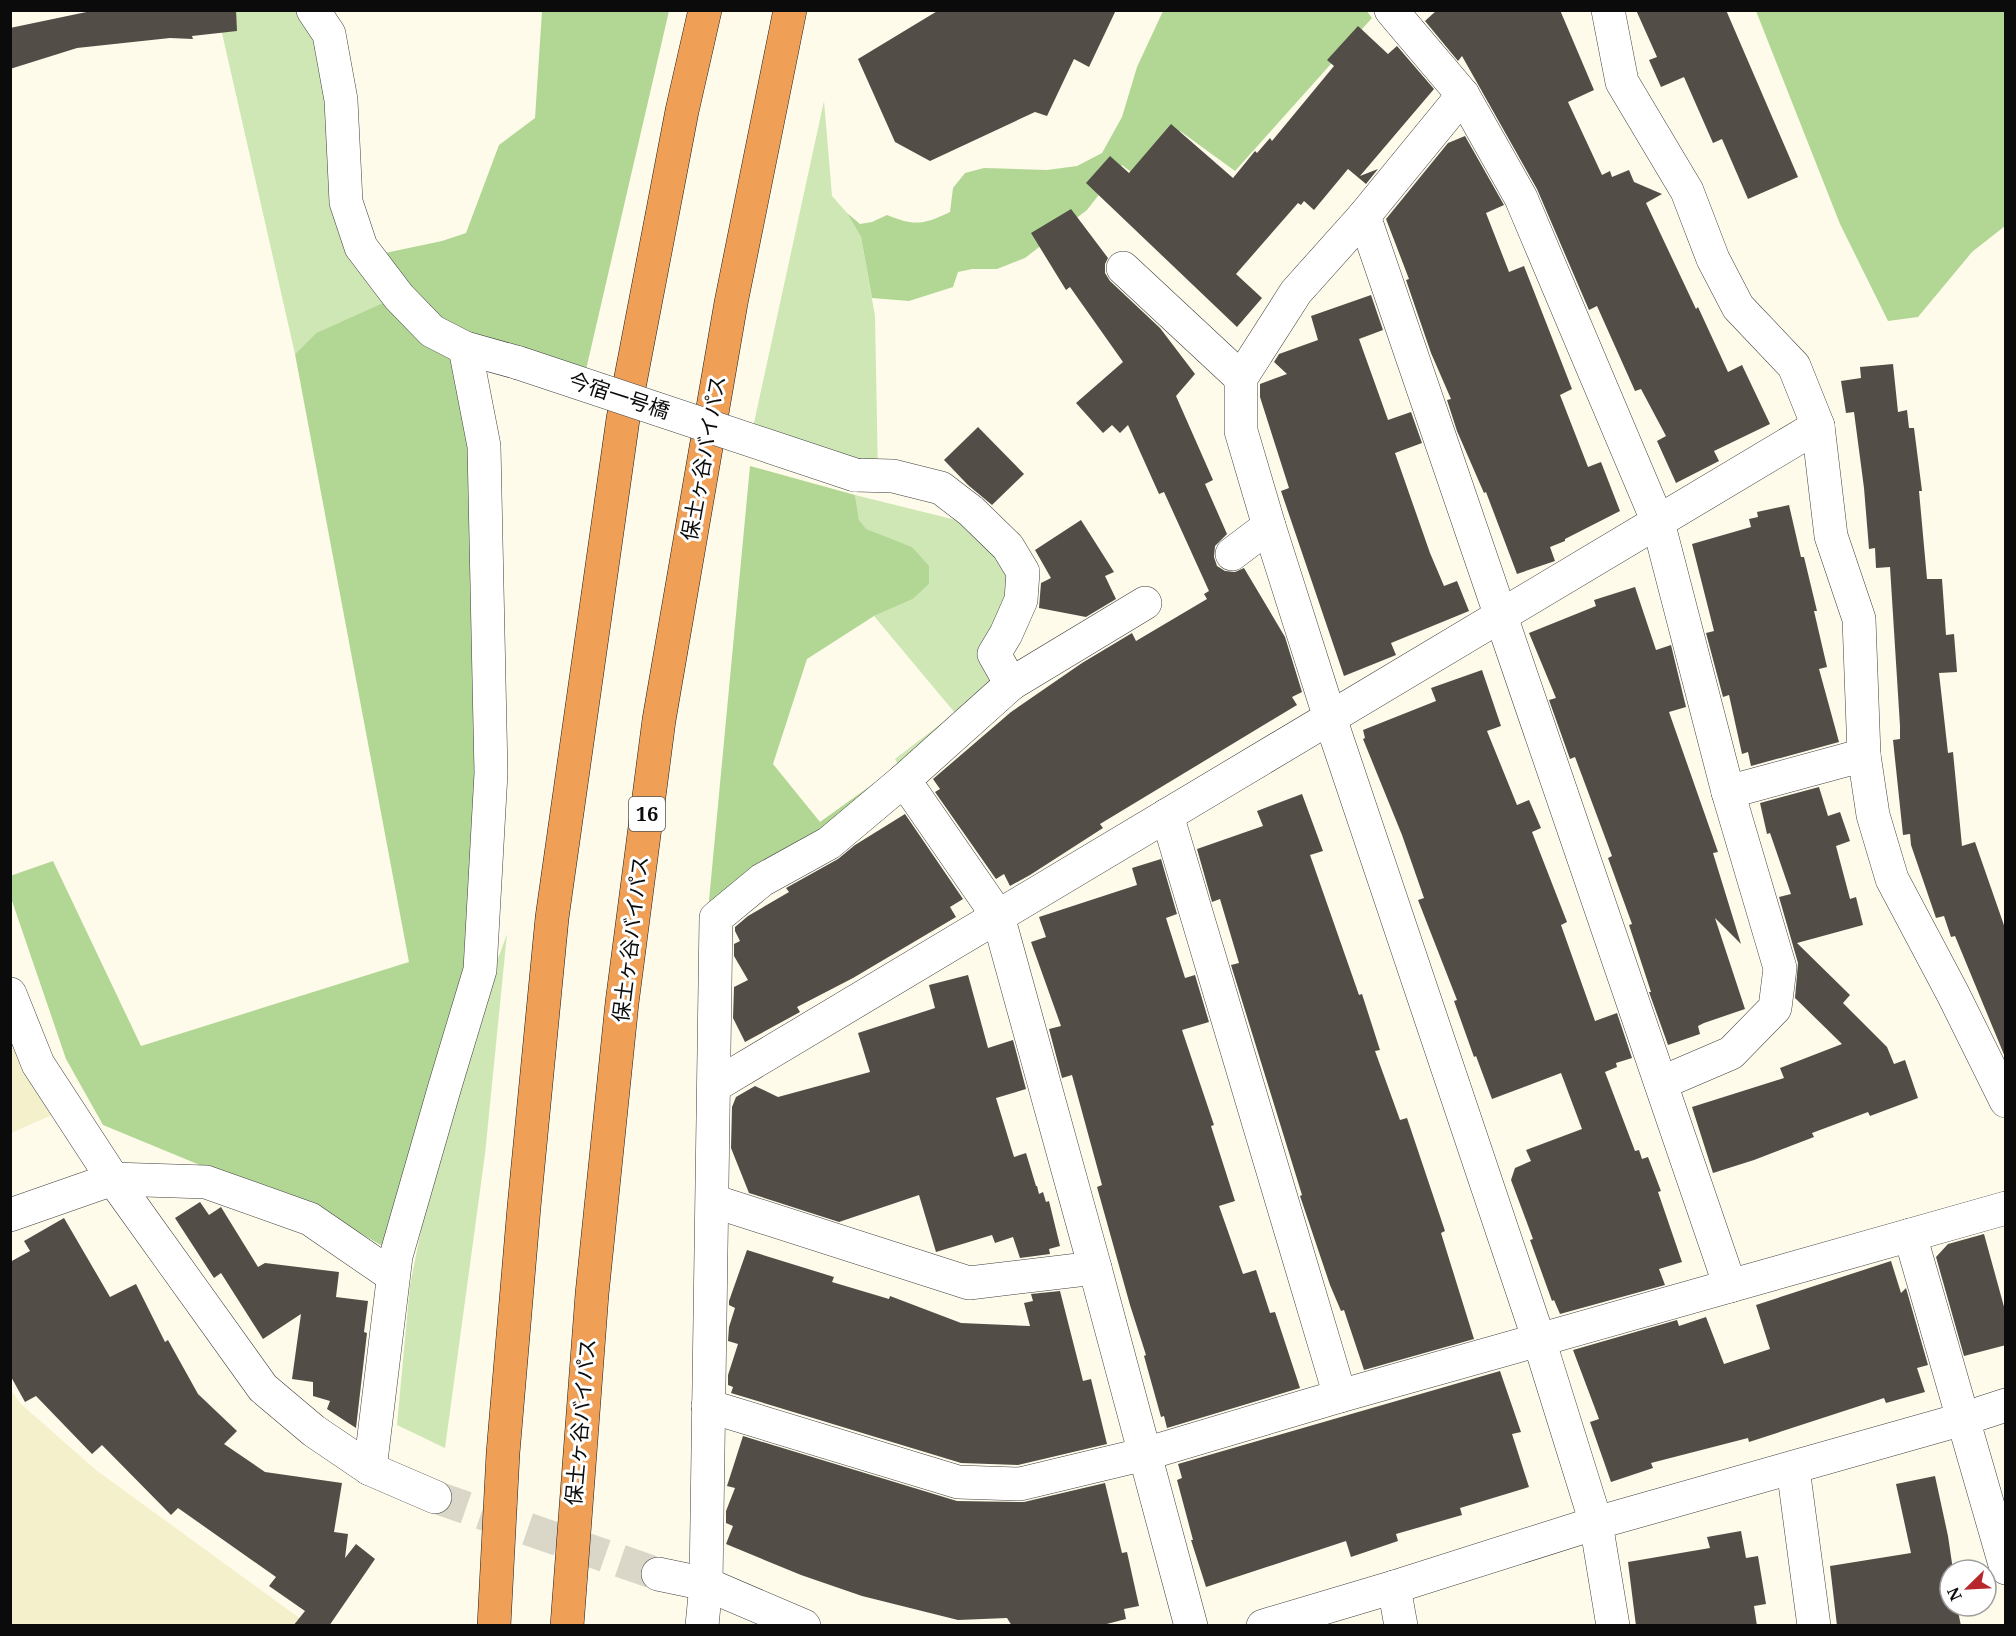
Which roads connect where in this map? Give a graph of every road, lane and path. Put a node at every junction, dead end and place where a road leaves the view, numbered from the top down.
1 (313, 10) edge
2 (705, 10) edge
3 (790, 10) edge
4 (1391, 10) edge
5 (1608, 10) edge
6 (1463, 95) junction
7 (1364, 216) junction
8 (1124, 268) dead end
9 (465, 348) junction
10 (1241, 378) junction
11 (1818, 426) junction
12 (1659, 522) junction
13 (1269, 526) junction
14 (1232, 554) dead end
15 (1145, 603) dead end
16 (1499, 616) junction
17 (1011, 684) junction
18 (1330, 718) junction
19 (1864, 755) junction
20 (904, 780) junction
21 (1728, 792) junction
22 (1167, 815) junction
23 (998, 916) junction
24 (10, 994) edge
25 (1661, 1083) junction
26 (714, 1086) junction
27 (2006, 1101) edge
28 (113, 1179) junction
29 (713, 1201) junction
30 (2006, 1208) edge
31 (10, 1215) edge
32 (1910, 1235) junction
33 (1095, 1268) junction
34 (393, 1276) junction
35 (1730, 1286) junction
36 (1539, 1340) junction
37 (1340, 1396) junction
38 (2006, 1405) edge
39 (708, 1406) junction
40 (1963, 1419) junction
41 (1145, 1454) junction
42 (1793, 1468) junction
43 (370, 1469) junction
44 (435, 1497) tunnel mouth
45 (1596, 1523) junction
46 (2006, 1568) edge
47 (658, 1574) tunnel mouth
48 (706, 1584) junction
49 (1394, 1587) junction
50 (494, 1626) edge
51 (567, 1626) edge
52 (702, 1626) edge
53 (804, 1626) edge
54 (1191, 1626) edge
55 (1263, 1626) edge
56 (1401, 1626) edge
57 (1613, 1626) edge
58 (1814, 1626) edge

1 - 9 street, 今宿一号橋
2 - 50 highway
3 - 51 highway, 保土ヶ谷バイパス / 16
4 - 6 street
5 - 11 street
6 - 7 street
6 - 12 street
7 - 10 street
7 - 16 street
8 - 10 street
9 - 17 street, 今宿一号橋, bridge
9 - 34 street
10 - 13 street
11 - 12 street
11 - 19 street
12 - 16 street
12 - 21 street
13 - 14 street
13 - 18 street
15 - 17 street
16 - 18 street
16 - 25 street
17 - 20 street
18 - 22 street
18 - 36 street
19 - 21 street
19 - 27 street
20 - 23 street
20 - 26 street
21 - 25 street
22 - 23 street
22 - 37 street
23 - 26 street
23 - 33 street
24 - 28 street
25 - 35 street
26 - 29 street
28 - 31 street
28 - 34 street
28 - 43 street
29 - 33 street
29 - 39 street
30 - 32 street
32 - 35 street
32 - 40 street
33 - 41 street
34 - 43 street
35 - 36 street
36 - 37 street
36 - 45 street
37 - 41 street
38 - 40 street
39 - 41 street
39 - 48 street
40 - 42 street
40 - 46 street
41 - 54 street
42 - 45 street
42 - 58 street
43 - 44 street
45 - 49 street
45 - 57 street
47 - 48 street
48 - 52 street
48 - 53 street
49 - 55 street
49 - 56 street

